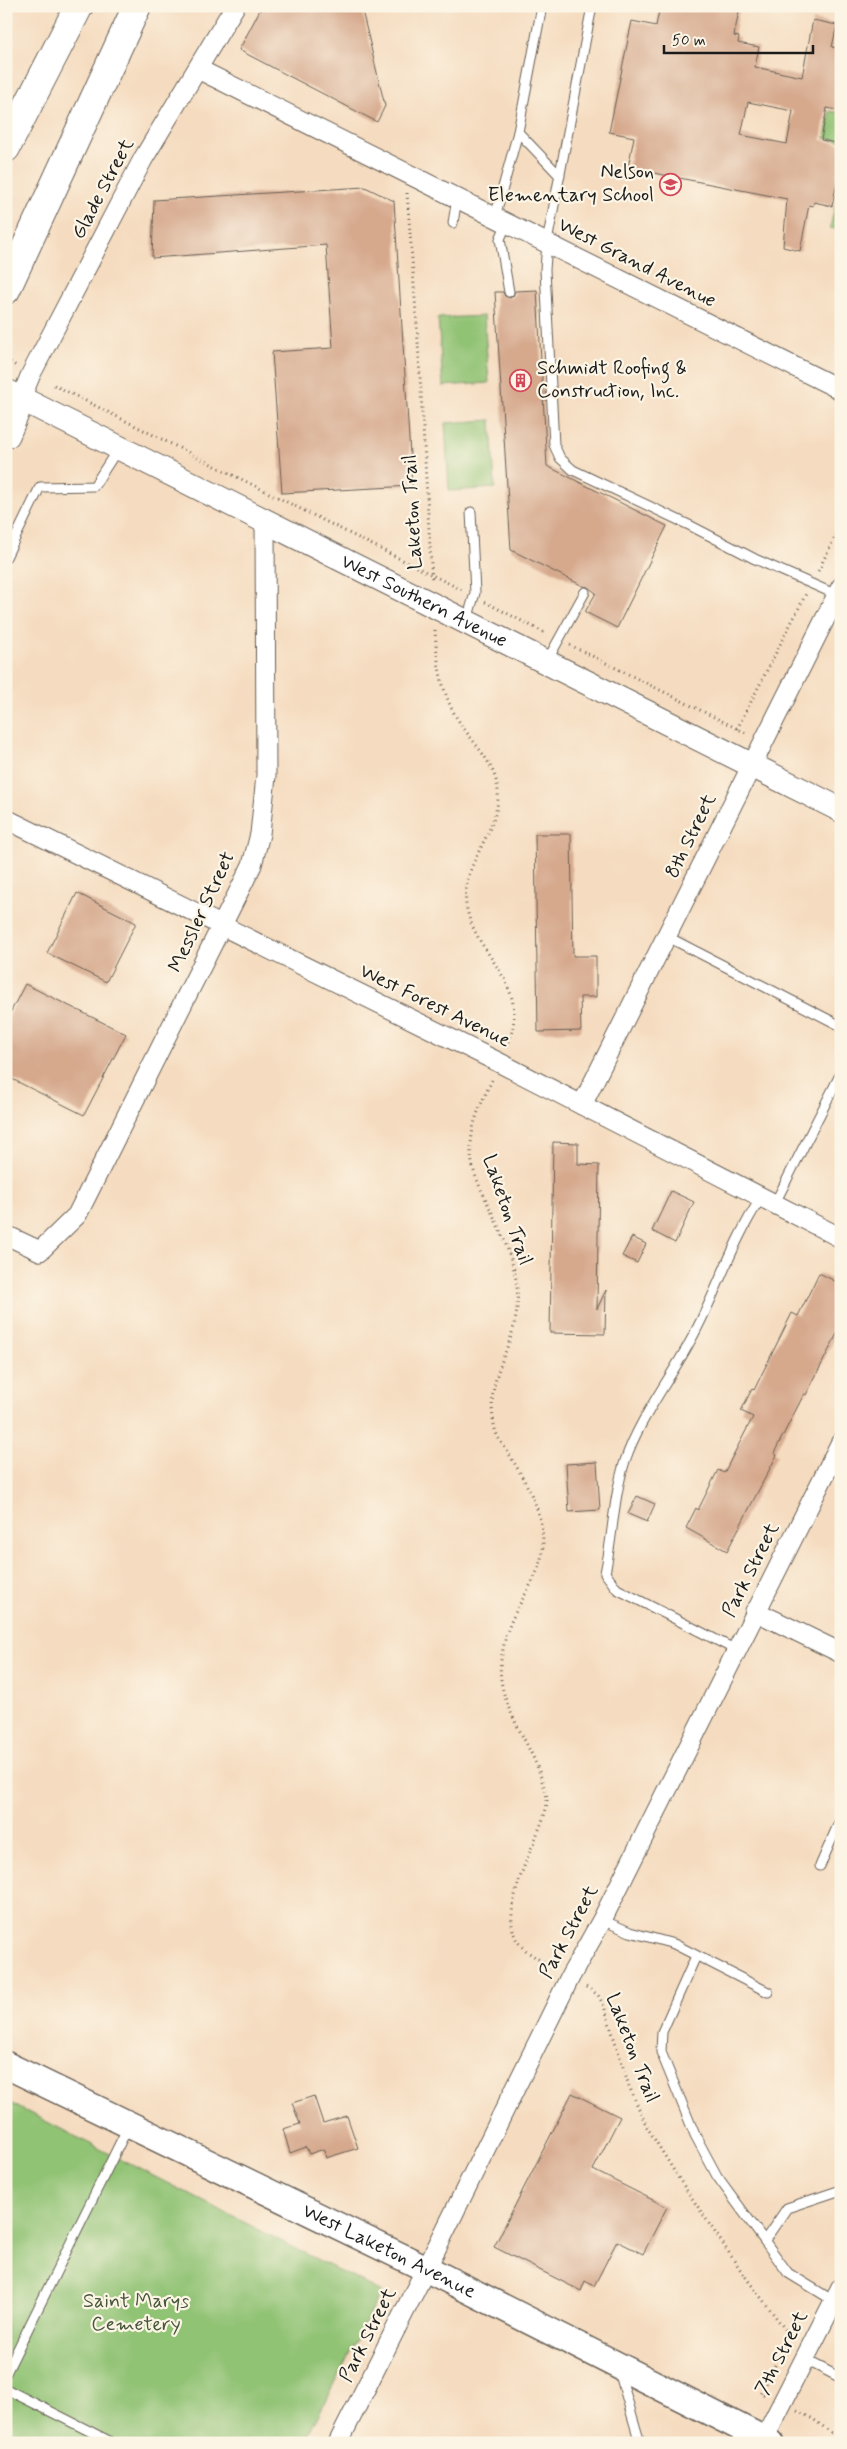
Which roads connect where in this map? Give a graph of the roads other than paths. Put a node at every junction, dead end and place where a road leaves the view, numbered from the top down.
1 (79, 6) edge
2 (137, 6) edge
3 (156, 6) edge
4 (235, 6) edge
5 (542, 6) edge
6 (592, 6) edge
7 (198, 69) junction
8 (518, 132) junction
9 (6, 148) edge
10 (69, 156) junction
11 (560, 176) junction
12 (457, 198) junction
13 (501, 220) junction
14 (452, 223) dead end
15 (547, 242) junction
16 (6, 290) edge
17 (509, 292) dead end
18 (841, 390) edge
19 (14, 395) edge
20 (6, 434) edge
21 (119, 447) junction
22 (471, 512) dead end
23 (265, 521) junction
24 (6, 558) edge
25 (839, 591) edge
26 (585, 592) dead end
27 (466, 623) junction
28 (546, 663) junction
29 (751, 765) junction
30 (841, 810) edge
31 (6, 819) edge
32 (222, 927) junction
33 (666, 936) junction
34 (841, 1026) edge
35 (841, 1073) edge
36 (582, 1105) junction
37 (768, 1202) junction
38 (6, 1235) edge
39 (841, 1238) edge
40 (841, 1442) edge
41 (756, 1611) junction
42 (736, 1650) junction
43 (841, 1653) edge
44 (841, 1818) edge
45 (820, 1866) dead end
46 (602, 1920) junction
47 (696, 1956) junction
48 (768, 1992) dead end
49 (6, 2065) edge
50 (128, 2126) junction
51 (841, 2190) edge
52 (765, 2240) junction
53 (427, 2269) junction
54 (837, 2294) edge
55 (804, 2359) junction
56 (618, 2366) junction
57 (6, 2373) edge
58 (841, 2378) edge
59 (6, 2390) edge
60 (766, 2442) edge
61 (113, 2443) edge
62 (338, 2443) edge
63 (640, 2443) edge

1 - 9 highway
2 - 10 highway
3 - 10 highway
4 - 7 street, Glade Street
5 - 8 lane
6 - 11 lane
7 - 12 street, West Grand Avenue
7 - 19 street, Glade Street
8 - 11 lane
8 - 13 lane
10 - 16 highway
11 - 15 lane
12 - 13 street, West Grand Avenue
12 - 14 lane
13 - 15 street, West Grand Avenue
13 - 17 lane
15 - 18 street, West Grand Avenue
15 - 25 lane
19 - 20 highway
19 - 21 street, West Southern Avenue
21 - 23 street, West Southern Avenue
21 - 24 lane
22 - 27 lane
23 - 27 street, West Southern Avenue
23 - 32 street, Messler Street
25 - 29 street, 8th Street
26 - 28 lane
27 - 28 street, West Southern Avenue
28 - 29 street, West Southern Avenue
29 - 30 street, West Southern Avenue
29 - 33 street, 8th Street
31 - 32 street, West Forest Avenue
32 - 36 street, West Forest Avenue
32 - 38 street, Messler Street
33 - 34 lane
33 - 36 street, 8th Street
35 - 37 lane
36 - 37 street, West Forest Avenue
37 - 39 street, West Forest Avenue
37 - 42 lane
40 - 41 street, Park Street
41 - 42 street, Park Street
41 - 43 street
42 - 46 street, Park Street
44 - 45 lane
46 - 47 lane
46 - 53 street, Park Street
47 - 48 lane
47 - 52 lane
49 - 50 main road, West Laketon Avenue
50 - 53 main road, West Laketon Avenue
50 - 57 lane
51 - 52 lane
52 - 54 lane
53 - 56 main road, West Laketon Avenue
53 - 62 street, Park Street
54 - 55 street, 7th Street
55 - 58 lane
55 - 60 street, 7th Street
56 - 60 main road, West Laketon Avenue
56 - 63 lane
59 - 61 lane

